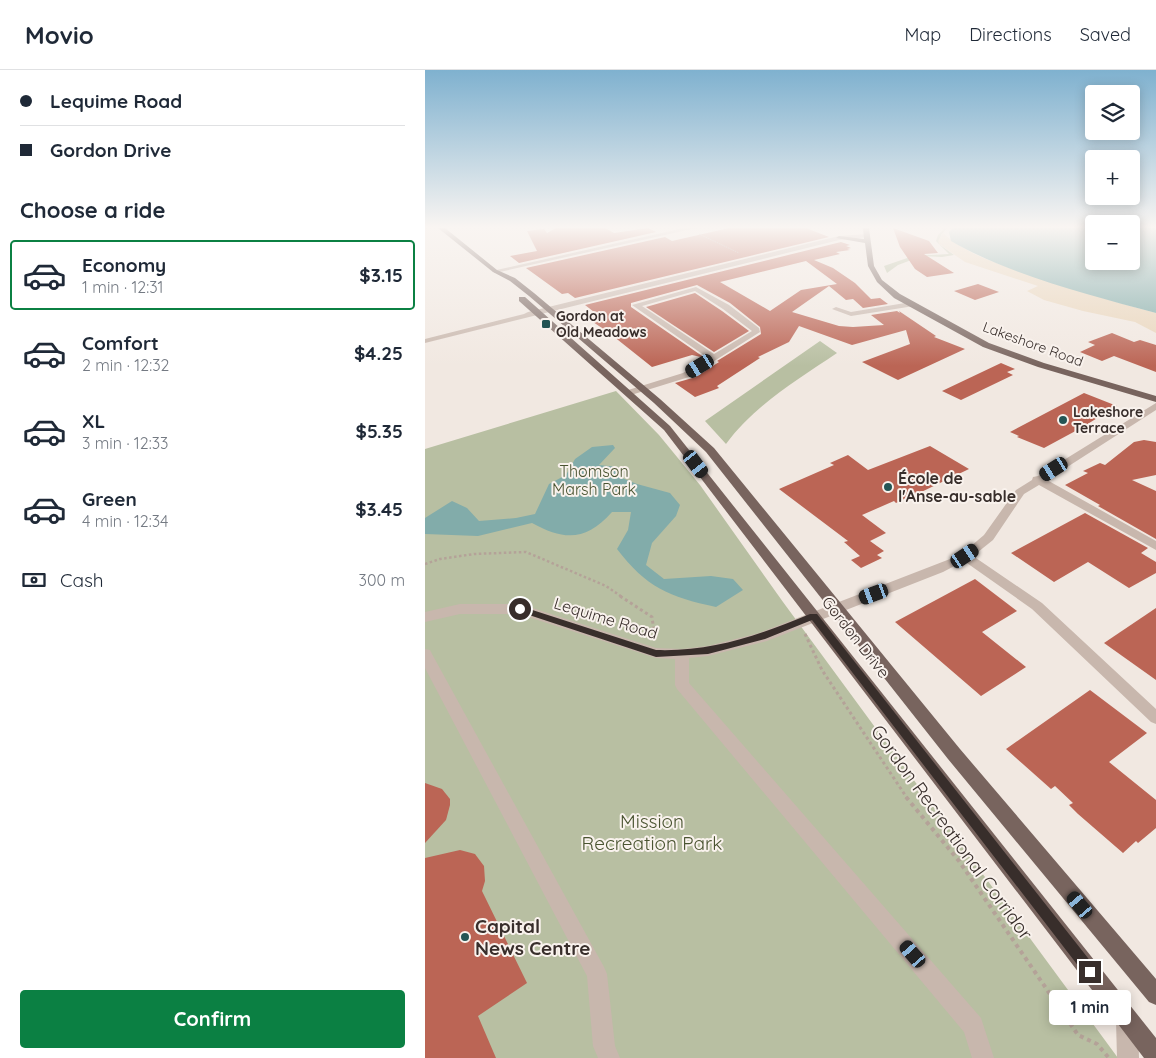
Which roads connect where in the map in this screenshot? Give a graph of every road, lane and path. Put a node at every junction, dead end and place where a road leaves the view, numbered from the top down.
1 (496, 274) edge
2 (505, 274) edge
3 (690, 274) edge
4 (875, 274) edge
5 (646, 285) junction
6 (665, 297) junction
7 (911, 304) junction
8 (548, 309) junction
9 (836, 309) dead end
10 (532, 313) junction
11 (425, 341) edge
12 (713, 358) junction
13 (641, 388) junction
14 (628, 393) junction
15 (1156, 399) edge
16 (1156, 406) edge
17 (1037, 479) junction
18 (1156, 546) edge
19 (965, 556) junction
20 (425, 564) edge
21 (838, 607) junction
22 (813, 616) junction
23 (425, 618) edge
24 (796, 623) junction
25 (655, 639) dead end
26 (425, 654) edge
27 (682, 654) junction
28 (1156, 718) edge
29 (1156, 995) edge
30 (1127, 1018) junction
31 (1156, 1056) edge
32 (609, 1058) edge
33 (983, 1058) edge
34 (1109, 1058) edge
35 (1128, 1058) edge

1 - 10 main road, Gordon Drive
2 - 8 main road, Gordon Drive
3 - 5 street
4 - 7 main road, Lakeshore Road
5 - 6 street
5 - 8 street
6 - 12 street
6 - 12 street
7 - 9 street
7 - 15 main road, Lakeshore Road
8 - 10 street
8 - 13 main road, Gordon Drive
10 - 11 street
10 - 14 main road, Gordon Drive
12 - 13 street
13 - 14 street
13 - 21 main road, Gordon Drive
14 - 22 main road, Gordon Drive
16 - 17 street, Lequime Road
17 - 18 street
17 - 19 street, Lequime Road
19 - 21 street, Lequime Road
19 - 28 street
20 - 25 path
21 - 22 street, Lequime Road
21 - 29 main road, Gordon Drive
22 - 24 street, Lequime Road
22 - 30 main road, Gordon Drive
23 - 27 street, Lequime Road
24 - 27 street, Lequime Road
24 - 34 path, Gordon Recreational Corridor
26 - 32 street
27 - 33 street
30 - 31 main road, Gordon Drive
30 - 35 street

